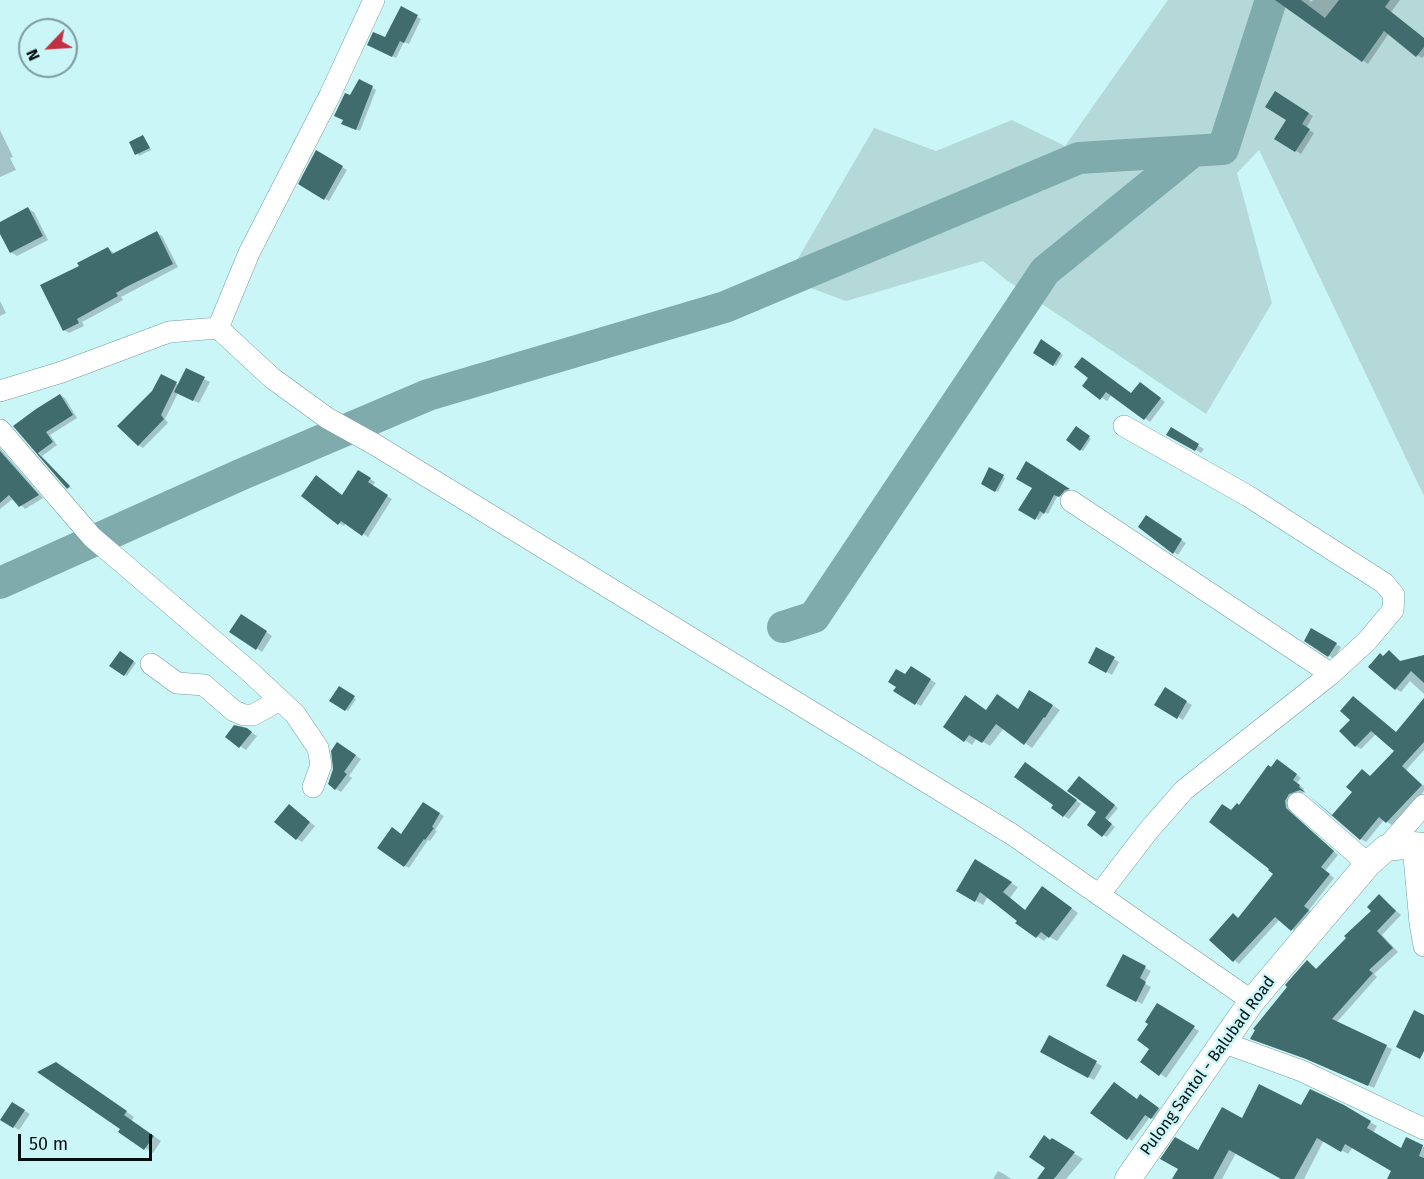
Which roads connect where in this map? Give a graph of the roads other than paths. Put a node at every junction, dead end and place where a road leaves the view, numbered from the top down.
1 (374, 0) edge
2 (218, 328) junction
3 (0, 391) edge
4 (1124, 426) dead end
5 (0, 430) edge
6 (1071, 501) dead end
7 (151, 664) dead end
8 (1331, 674) junction
9 (280, 700) junction
10 (313, 787) dead end
11 (1298, 803) dead end
12 (1424, 805) edge
13 (1419, 846) edge
14 (1377, 856) junction
15 (1099, 894) junction
16 (1424, 946) edge
17 (1252, 1001) junction
18 (1222, 1042) junction
19 (1424, 1130) edge
20 (1128, 1179) edge

1 - 2 street
2 - 3 street
2 - 15 street
4 - 8 street
5 - 9 street
6 - 8 street
7 - 9 street
8 - 15 street
9 - 10 street
11 - 14 street
12 - 14 street
13 - 14 street
13 - 16 street
14 - 17 street, Pulong Santol - Balubad Road
15 - 17 street
17 - 18 street, Pulong Santol - Balubad Road
18 - 19 street
18 - 20 street, Pulong Santol - Balubad Road

